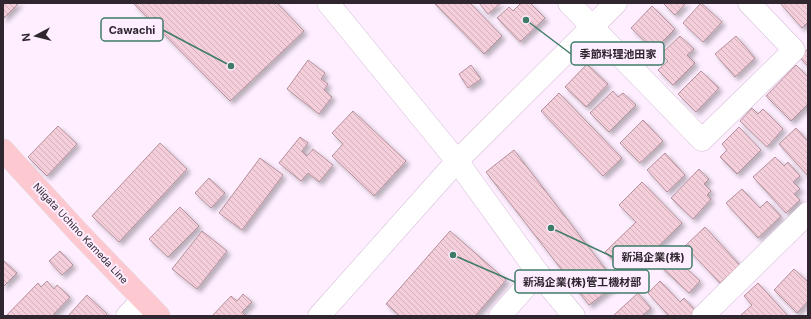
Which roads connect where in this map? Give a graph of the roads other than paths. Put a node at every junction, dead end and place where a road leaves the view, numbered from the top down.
1 (328, 3) edge
2 (569, 3) edge
3 (616, 3) edge
4 (749, 3) edge
5 (592, 27) junction
6 (3, 150) edge
7 (457, 161) junction
8 (808, 213) edge
9 (538, 273) junction
10 (143, 299) junction
11 (127, 316) edge
12 (159, 316) edge
13 (319, 316) edge
14 (500, 316) edge
15 (574, 316) edge
16 (703, 316) edge

1 - 7 street
2 - 5 street
3 - 5 street
4 - 5 street
5 - 7 street
6 - 10 main road, Niigata Uchino Kameda Line
7 - 9 street
7 - 13 street
8 - 16 street
9 - 14 street
9 - 15 street
10 - 11 street
10 - 12 main road, Niigata Uchino Kameda Line

